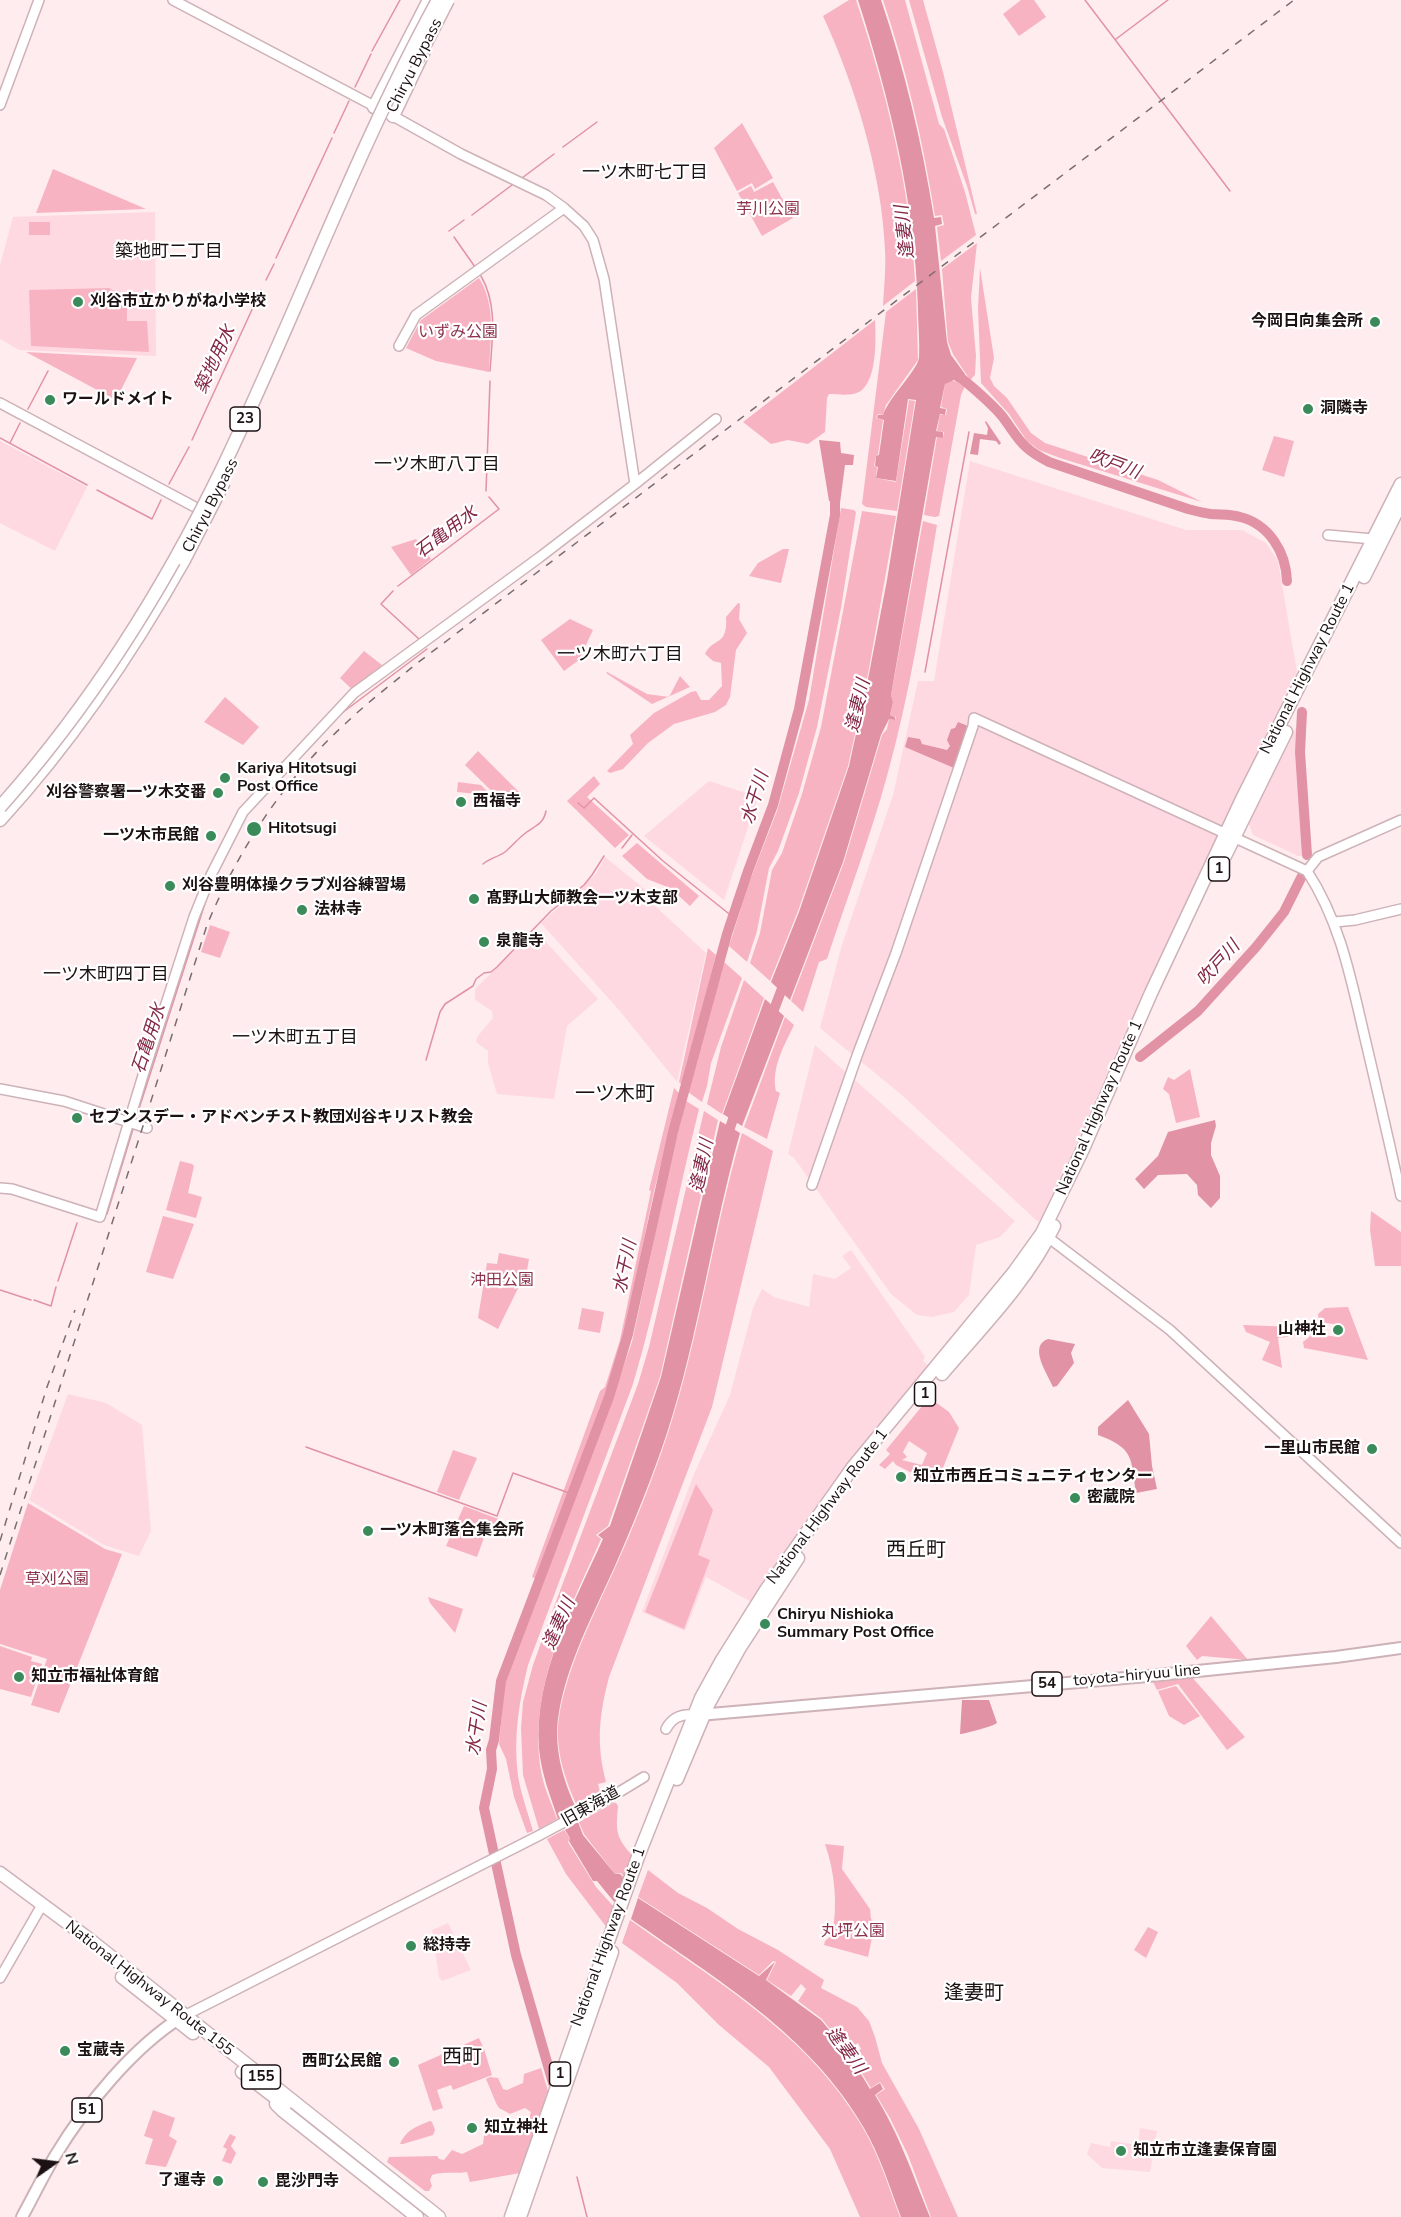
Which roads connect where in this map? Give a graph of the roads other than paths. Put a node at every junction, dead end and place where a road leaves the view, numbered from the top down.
1 (39, 0) edge
2 (173, 0) edge
3 (429, 0) edge
4 (438, 0) edge
5 (450, 0) edge
6 (0, 105) edge
7 (374, 107) junction
8 (393, 116) junction
9 (564, 208) junction
10 (399, 346) dead end
11 (0, 403) edge
12 (716, 419) dead end
13 (635, 484) junction
14 (1401, 484) edge
15 (1401, 503) edge
16 (193, 506) dead end
17 (1328, 535) dead end
18 (1373, 540) junction
19 (0, 807) edge
20 (0, 820) edge
21 (1401, 820) edge
22 (1231, 834) junction
23 (1307, 871) junction
24 (1401, 909) edge
25 (1335, 922) junction
26 (0, 1089) edge
27 (130, 1122) junction
28 (147, 1128) dead end
29 (812, 1185) dead end
30 (0, 1188) edge
31 (1401, 1196) edge
32 (1045, 1236) junction
33 (1401, 1543) edge
34 (1401, 1648) edge
35 (698, 1715) junction
36 (666, 1729) dead end
37 (644, 1777) dead end
38 (0, 1873) edge
39 (0, 1882) edge
40 (40, 1908) junction
41 (614, 1935) junction
42 (0, 1978) edge
43 (180, 2018) junction
44 (268, 2088) junction
45 (337, 2141) junction
46 (22, 2217) edge
47 (417, 2217) edge
48 (428, 2217) edge
49 (439, 2217) edge
50 (451, 2217) edge
51 (510, 2217) edge
52 (520, 2217) edge

1 - 6 street
2 - 7 street
3 - 7 highway
4 - 19 highway, Chiryu Bypass / 23, bridge
5 - 8 highway
5 - 20 highway, Chiryu Bypass / 23, bridge
7 - 8 street
8 - 9 street
9 - 10 street
9 - 13 street
11 - 16 street
12 - 13 street
13 - 27 street
14 - 18 highway, National Highway Route 1 / 1
15 - 22 highway, National Highway Route 1 / 1
17 - 18 street
18 - 22 highway, National Highway Route 1 / 1
21 - 23 street
22 - 23 street
22 - 29 street
22 - 32 highway, National Highway Route 1 / 1
23 - 25 street
24 - 25 street
25 - 31 street
26 - 27 street
27 - 28 street
27 - 30 street
32 - 33 street
32 - 35 highway, National Highway Route 1 / 1
34 - 35 main road, toyota-hiryuu line / 54
35 - 36 street
35 - 41 highway, National Highway Route 1 / 1
37 - 43 street, 旧東海道
38 - 40 highway, National Highway Route 155 / 155
39 - 40 highway, National Highway Route 155 / 155
40 - 42 street
40 - 43 highway, National Highway Route 155 / 155
41 - 51 highway, National Highway Route 1 / 1
41 - 52 highway, National Highway Route 1 / 1
43 - 44 highway, National Highway Route 155 / 155
43 - 46 main road, 51
44 - 45 highway, National Highway Route 155 / 155
44 - 47 highway, 155
44 - 50 highway, 155
45 - 48 highway, National Highway Route 155 / 155
45 - 49 highway, National Highway Route 155 / 155

